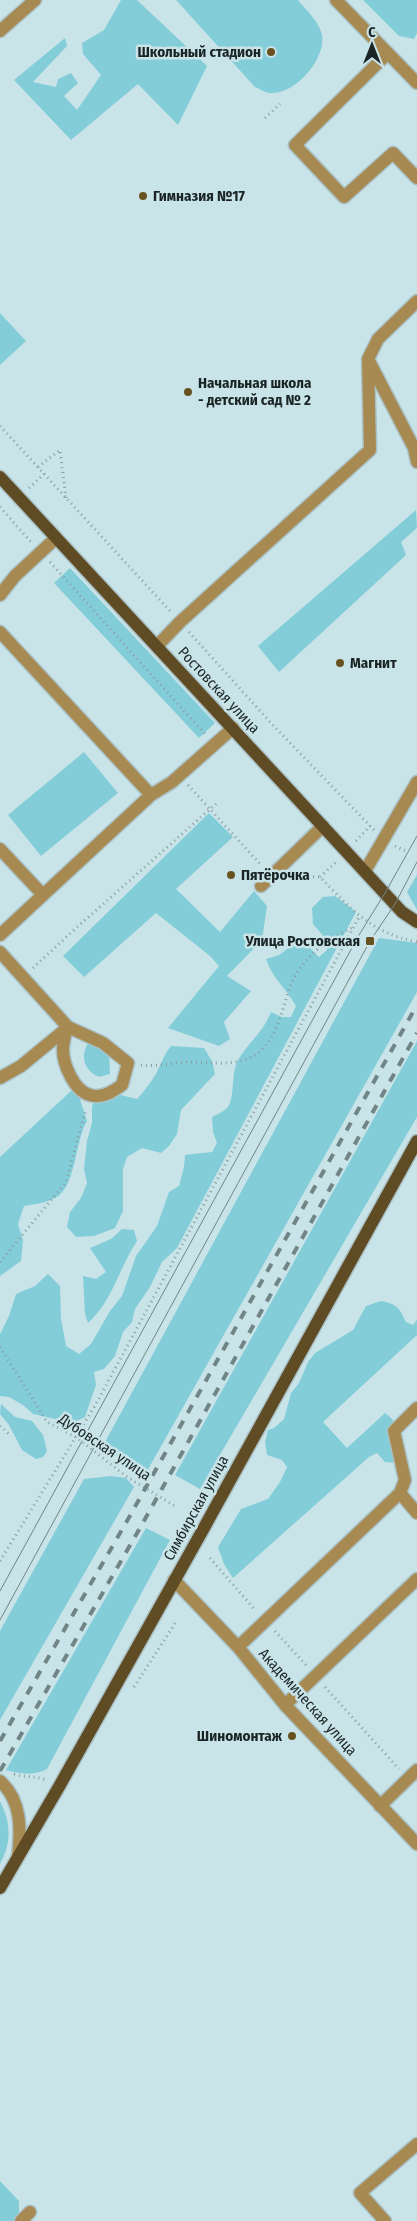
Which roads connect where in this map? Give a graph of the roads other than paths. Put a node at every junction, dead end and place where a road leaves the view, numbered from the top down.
1 (35, 0) edge
2 (336, 0) edge
3 (0, 31) edge
4 (386, 54) junction
5 (417, 83) edge
6 (417, 178) edge
7 (417, 301) edge
8 (368, 359) junction
9 (417, 462) edge
10 (0, 477) edge
11 (56, 538) junction
12 (0, 595) edge
13 (0, 632) edge
14 (156, 646) junction
15 (233, 728) junction
16 (417, 782) edge
17 (151, 795) junction
18 (323, 826) junction
19 (0, 848) edge
20 (365, 871) junction
21 (262, 886) dead end
22 (43, 895) junction
23 (417, 922) edge
24 (0, 935) edge
25 (0, 952) edge
26 (68, 1027) junction
27 (0, 1077) edge
28 (417, 1141) edge
29 (417, 1408) edge
30 (400, 1494) junction
31 (417, 1513) edge
32 (417, 1579) edge
33 (174, 1580) junction
34 (238, 1647) junction
35 (285, 1705) junction
36 (417, 1770) edge
37 (4, 1777) edge
38 (380, 1806) junction
39 (417, 1844) edge
40 (18, 1857) junction
41 (0, 1888) edge
42 (417, 2144) edge
43 (384, 2221) edge

1 - 3 street
2 - 4 street
4 - 5 street
4 - 6 street
7 - 8 street
8 - 9 street
8 - 14 street
10 - 11 main road, Ростовская улица
11 - 12 street
11 - 14 main road, Ростовская улица
13 - 17 street
14 - 15 main road, Ростовская улица
15 - 17 street
15 - 18 main road, Ростовская улица
16 - 20 street
17 - 22 street
18 - 20 main road, Ростовская улица
18 - 21 street
19 - 22 street
20 - 23 main road, Ростовская улица
22 - 24 street
25 - 26 street
26 - 26 street
26 - 27 street
28 - 33 main road, Симбирская улица
29 - 30 street
30 - 31 street
30 - 34 street
32 - 35 street
33 - 34 street, Академическая улица
33 - 40 main road, Симбирская улица
34 - 35 street, Академическая улица
35 - 38 street, Академическая улица
36 - 38 street
37 - 40 street
38 - 39 street, Академическая улица
40 - 41 main road, Симбирская улица
42 - 43 street

